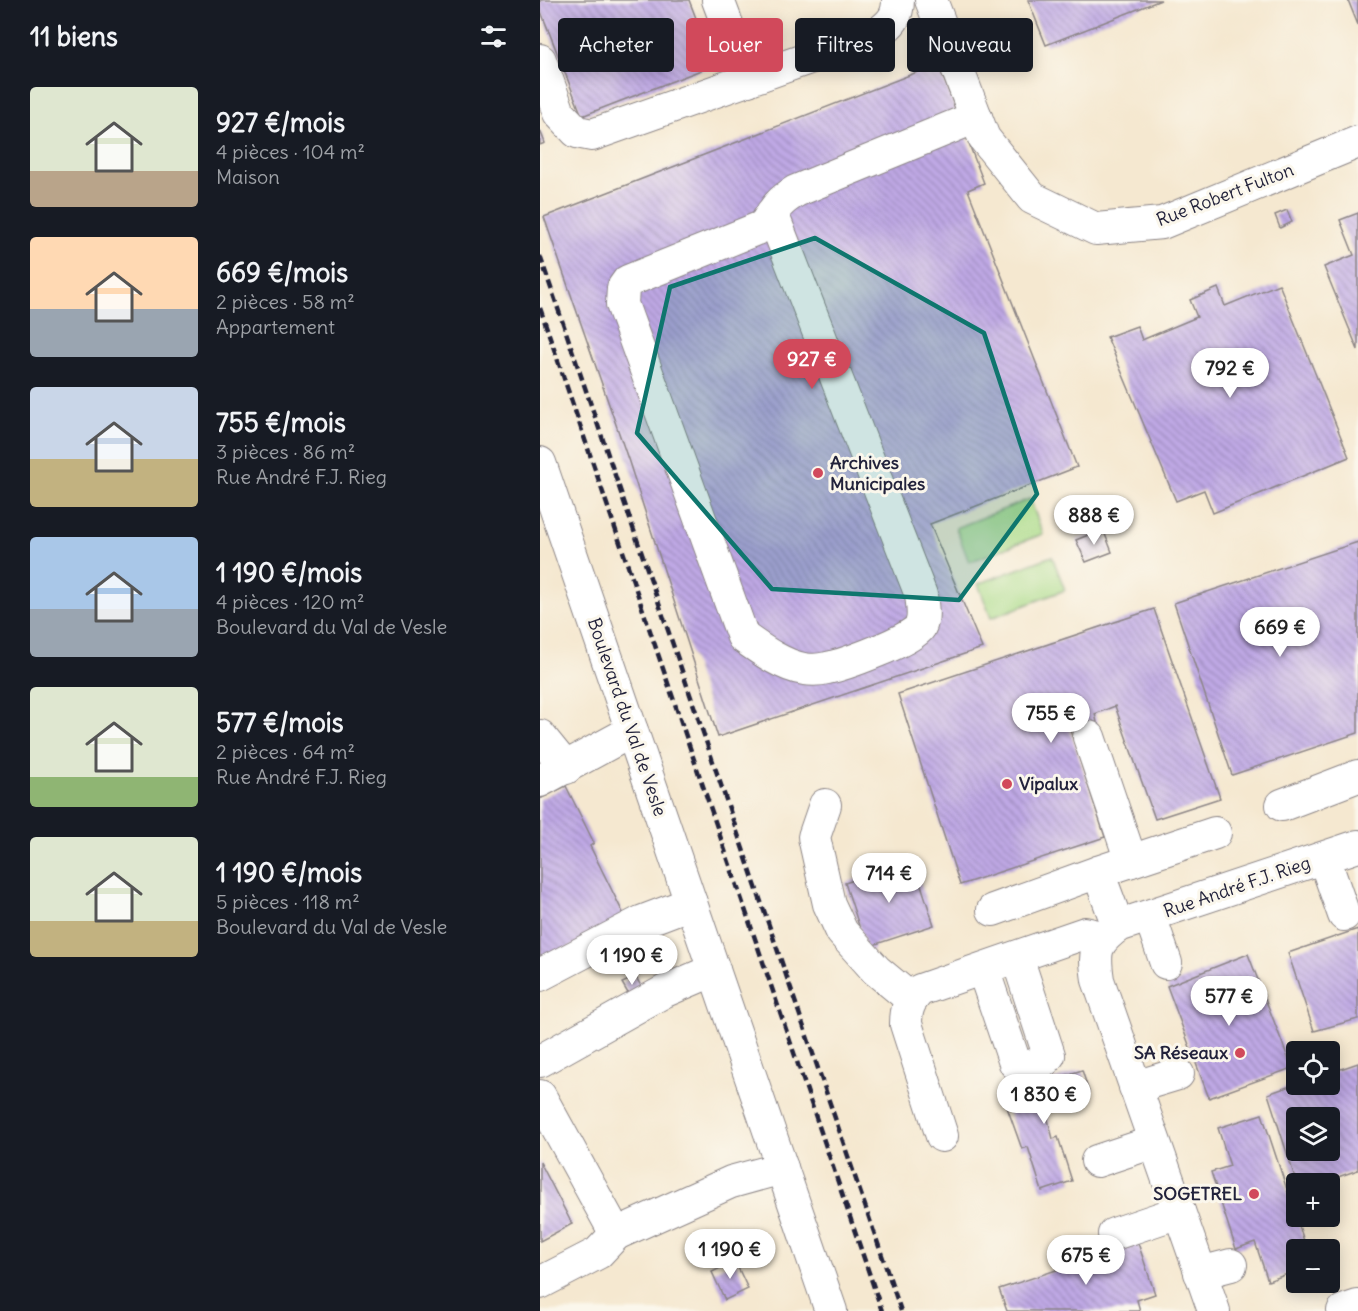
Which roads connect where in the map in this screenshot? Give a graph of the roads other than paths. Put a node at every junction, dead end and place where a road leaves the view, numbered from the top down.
1 (718, 0) edge
2 (898, 0) edge
3 (931, 0) edge
4 (540, 60) edge
5 (748, 80) junction
6 (976, 117) junction
7 (1358, 142) edge
8 (772, 213) junction
9 (540, 463) edge
10 (632, 731) junction
11 (540, 736) edge
12 (1089, 737) dead end
13 (553, 774) edge
14 (1358, 776) edge
15 (825, 805) dead end
16 (1282, 805) dead end
17 (1215, 834) dead end
18 (1358, 846) edge
19 (1324, 858) junction
20 (1131, 861) junction
21 (1098, 872) junction
22 (691, 903) junction
23 (993, 910) dead end
24 (1344, 915) dead end
25 (1150, 916) junction
26 (1111, 932) junction
27 (1017, 957) junction
28 (1166, 963) dead end
29 (983, 969) junction
30 (714, 970) junction
31 (540, 975) edge
32 (911, 999) junction
33 (540, 1061) edge
34 (1178, 1074) dead end
35 (1135, 1087) junction
36 (540, 1096) edge
37 (942, 1136) dead end
38 (1154, 1142) junction
39 (1097, 1161) dead end
40 (782, 1167) junction
41 (1179, 1212) junction
42 (616, 1234) junction
43 (1114, 1234) dead end
44 (1231, 1265) dead end
45 (1200, 1273) junction
46 (540, 1283) edge
47 (1358, 1306) edge
48 (831, 1311) edge
49 (1214, 1311) edge
50 (1343, 1311) edge

1 - 5 street
2 - 5 street
3 - 6 street, Rue Robert Fulton
4 - 5 street
6 - 7 street, Rue Robert Fulton
6 - 8 street
8 - 8 street
9 - 10 street, Boulevard du Val de Vesle
10 - 13 street
10 - 22 street, Boulevard du Val de Vesle
11 - 13 street
12 - 20 street
14 - 16 street
15 - 32 street
17 - 20 street
18 - 19 street, Rue André F.J. Rieg
19 - 24 street, Rue André F.J. Rieg
19 - 25 street, Rue André F.J. Rieg
20 - 21 street
21 - 23 street
21 - 26 street
22 - 30 street, Boulevard du Val de Vesle
22 - 31 street
25 - 26 street, Rue André F.J. Rieg
25 - 28 street, Rue André F.J. Rieg
26 - 27 street, Rue André F.J. Rieg
26 - 35 street
27 - 29 street, Rue André F.J. Rieg
27 - 29 street
29 - 32 street, Rue André F.J. Rieg
30 - 33 street
30 - 40 street, Boulevard du Val de Vesle
32 - 37 street
34 - 35 street
35 - 38 street
36 - 42 street
38 - 39 street
38 - 41 street
40 - 42 street
40 - 48 street, Boulevard du Val de Vesle
41 - 43 street
41 - 45 street
42 - 46 street
44 - 45 street
45 - 49 street
47 - 50 street

